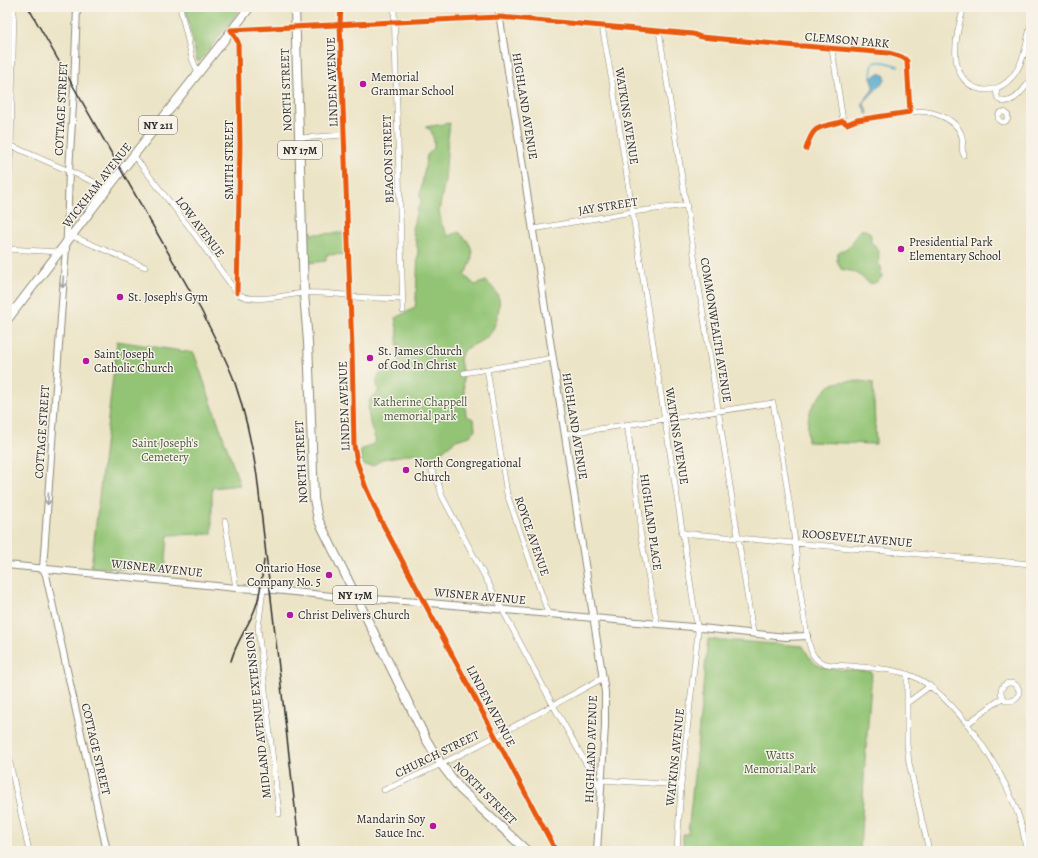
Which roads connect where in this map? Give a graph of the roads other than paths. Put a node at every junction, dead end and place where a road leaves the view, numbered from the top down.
1 (14, 7) edge
2 (77, 7) edge
3 (180, 7) edge
4 (250, 7) edge
5 (295, 7) edge
6 (341, 7) edge
7 (394, 7) edge
8 (498, 7) edge
9 (964, 7) edge
10 (500, 17) junction
11 (394, 22) junction
12 (340, 24) junction
13 (1031, 24) edge
14 (296, 26) junction
15 (602, 26) junction
16 (231, 30) junction
17 (659, 31) junction
18 (832, 49) junction
19 (198, 73) junction
20 (1031, 80) edge
21 (996, 89) junction
22 (1000, 101) junction
23 (910, 112) junction
24 (1002, 113) dead end
25 (843, 121) junction
26 (344, 135) junction
27 (300, 138) junction
28 (9, 145) edge
29 (806, 149) dead end
30 (964, 155) dead end
31 (134, 156) junction
32 (69, 171) junction
33 (108, 188) junction
34 (687, 205) junction
35 (7, 207) edge
36 (632, 212) junction
37 (533, 228) junction
38 (72, 236) junction
39 (66, 243) junction
40 (7, 249) edge
41 (59, 252) junction
42 (145, 267) dead end
43 (236, 293) junction
44 (304, 293) junction
45 (350, 297) junction
46 (403, 299) junction
47 (7, 306) edge
48 (17, 307) junction
49 (403, 311) dead end
50 (7, 320) edge
51 (553, 358) junction
52 (487, 369) junction
53 (464, 373) dead end
54 (718, 410) junction
55 (664, 418) junction
56 (627, 424) junction
57 (565, 434) junction
58 (432, 471) dead end
59 (225, 521) dead end
60 (682, 533) junction
61 (739, 537) junction
62 (795, 542) junction
63 (1031, 564) edge
64 (7, 565) edge
65 (43, 568) junction
66 (236, 588) junction
67 (263, 590) junction
68 (356, 598) junction
69 (424, 602) junction
70 (503, 609) junction
71 (548, 613) junction
72 (593, 618) junction
73 (657, 623) junction
74 (696, 627) junction
75 (753, 633) junction
76 (807, 636) junction
77 (907, 674) junction
78 (603, 678) junction
79 (930, 686) junction
80 (1002, 698) dead end
81 (907, 702) junction
82 (553, 705) junction
83 (967, 724) junction
84 (496, 736) junction
85 (7, 750) edge
86 (441, 764) junction
87 (602, 780) junction
88 (681, 785) junction
89 (384, 790) dead end
90 (601, 790) junction
91 (279, 814) dead end
92 (29, 851) edge
93 (107, 851) edge
94 (527, 851) edge
95 (556, 851) edge
96 (597, 851) edge
97 (677, 851) edge
98 (929, 851) edge
99 (1026, 851) edge

1 - 28 street
2 - 32 street, COTTAGE STREET
3 - 19 street
4 - 16 main road, WICKHAM AVENUE / NY 211
5 - 14 main road, NORTH STREET / NY 17M
6 - 12 street, LINDEN AVENUE
7 - 11 street, BEACON STREET
8 - 10 street, HIGHLAND AVENUE
9 - 21 street
10 - 11 street, CLEMSON PARK
10 - 15 street, CLEMSON PARK
10 - 37 street, HIGHLAND AVENUE
11 - 12 street, CLEMSON PARK
11 - 46 street, BEACON STREET
12 - 14 street, CLEMSON PARK
12 - 26 street, LINDEN AVENUE
13 - 21 street
14 - 16 street, CLEMSON PARK
14 - 27 main road, NORTH STREET / NY 17M
15 - 17 street, CLEMSON PARK
15 - 36 street, WATKINS AVENUE
16 - 19 main road, WICKHAM AVENUE / NY 211
16 - 43 street, SMITH STREET
17 - 18 street, CLEMSON PARK
17 - 34 street, COMMONWEALTH AVENUE
18 - 23 street, CLEMSON PARK
18 - 25 street, CLEMSON PARK
19 - 31 main road, WICKHAM AVENUE / NY 211
20 - 22 street
21 - 22 street
22 - 24 street
23 - 25 street
23 - 30 street
25 - 29 street
26 - 27 street
26 - 45 street, LINDEN AVENUE
27 - 44 main road, NORTH STREET / NY 17M
28 - 32 street
28 - 35 street
31 - 33 main road, WICKHAM AVENUE / NY 211
31 - 43 street, LOW AVENUE
32 - 33 street
32 - 39 street, COTTAGE STREET
33 - 38 main road, WICKHAM AVENUE / NY 211
34 - 36 street, JAY STREET
34 - 54 street, COMMONWEALTH AVENUE
36 - 37 street, JAY STREET
36 - 55 street, WATKINS AVENUE
37 - 51 street, HIGHLAND AVENUE
38 - 39 main road, WICKHAM AVENUE / NY 211
38 - 42 street
39 - 41 main road, WICKHAM AVENUE / NY 211
39 -> 65 street, COTTAGE STREET
40 - 41 street
41 - 48 main road, WICKHAM AVENUE / NY 211
43 - 44 street
44 - 45 street
44 - 68 main road, NORTH STREET / NY 17M
45 - 46 street
45 - 69 street, LINDEN AVENUE
46 - 49 street, BEACON STREET
47 - 48 street
48 - 50 main road, WICKHAM AVENUE / NY 211
51 - 52 street
51 - 57 street, HIGHLAND AVENUE
52 - 53 street
52 - 71 street, ROYCE AVENUE
54 - 55 street
54 - 61 street, COMMONWEALTH AVENUE
54 - 62 street
55 - 56 street
55 - 60 street, WATKINS AVENUE
56 - 57 street
56 - 73 street, HIGHLAND PLACE
57 - 72 street, HIGHLAND AVENUE
58 - 70 street
59 - 66 street
60 - 61 street, ROOSEVELT AVENUE
60 - 74 street, WATKINS AVENUE
61 - 62 street, ROOSEVELT AVENUE
61 - 75 street, COMMONWEALTH AVENUE
62 - 63 street, ROOSEVELT AVENUE
62 - 76 street
64 - 65 street, WISNER AVENUE
65 - 66 street, WISNER AVENUE
65 - 93 street, COTTAGE STREET
66 - 67 street, WISNER AVENUE
67 - 68 street, WISNER AVENUE
67 - 91 street, MIDLAND AVENUE EXTENSION
68 - 69 street, WISNER AVENUE
68 - 86 main road, NORTH STREET / NY 17M
69 - 70 street, WISNER AVENUE
69 - 84 street, LINDEN AVENUE
70 - 71 street, WISNER AVENUE
70 - 82 street
71 - 72 street, WISNER AVENUE
72 - 73 street, WISNER AVENUE
72 - 78 street, HIGHLAND AVENUE
73 - 74 street, WISNER AVENUE
74 - 75 street, WISNER AVENUE
74 - 88 street, WATKINS AVENUE
75 - 76 street, WISNER AVENUE
76 - 77 street
77 - 79 street
77 - 81 street
78 - 82 street, CHURCH STREET
78 - 87 street, HIGHLAND AVENUE
79 - 81 street
79 - 83 street
80 - 83 street
81 - 98 street
82 - 84 street, CHURCH STREET
82 - 90 street
83 - 99 street
84 - 86 street, CHURCH STREET
84 - 95 street, LINDEN AVENUE
85 - 92 street
86 - 89 street, CHURCH STREET
86 - 94 main road, NORTH STREET / NY 17M
87 - 88 street
87 - 90 street, HIGHLAND AVENUE
88 - 97 street, WATKINS AVENUE
90 - 96 street, HIGHLAND AVENUE

